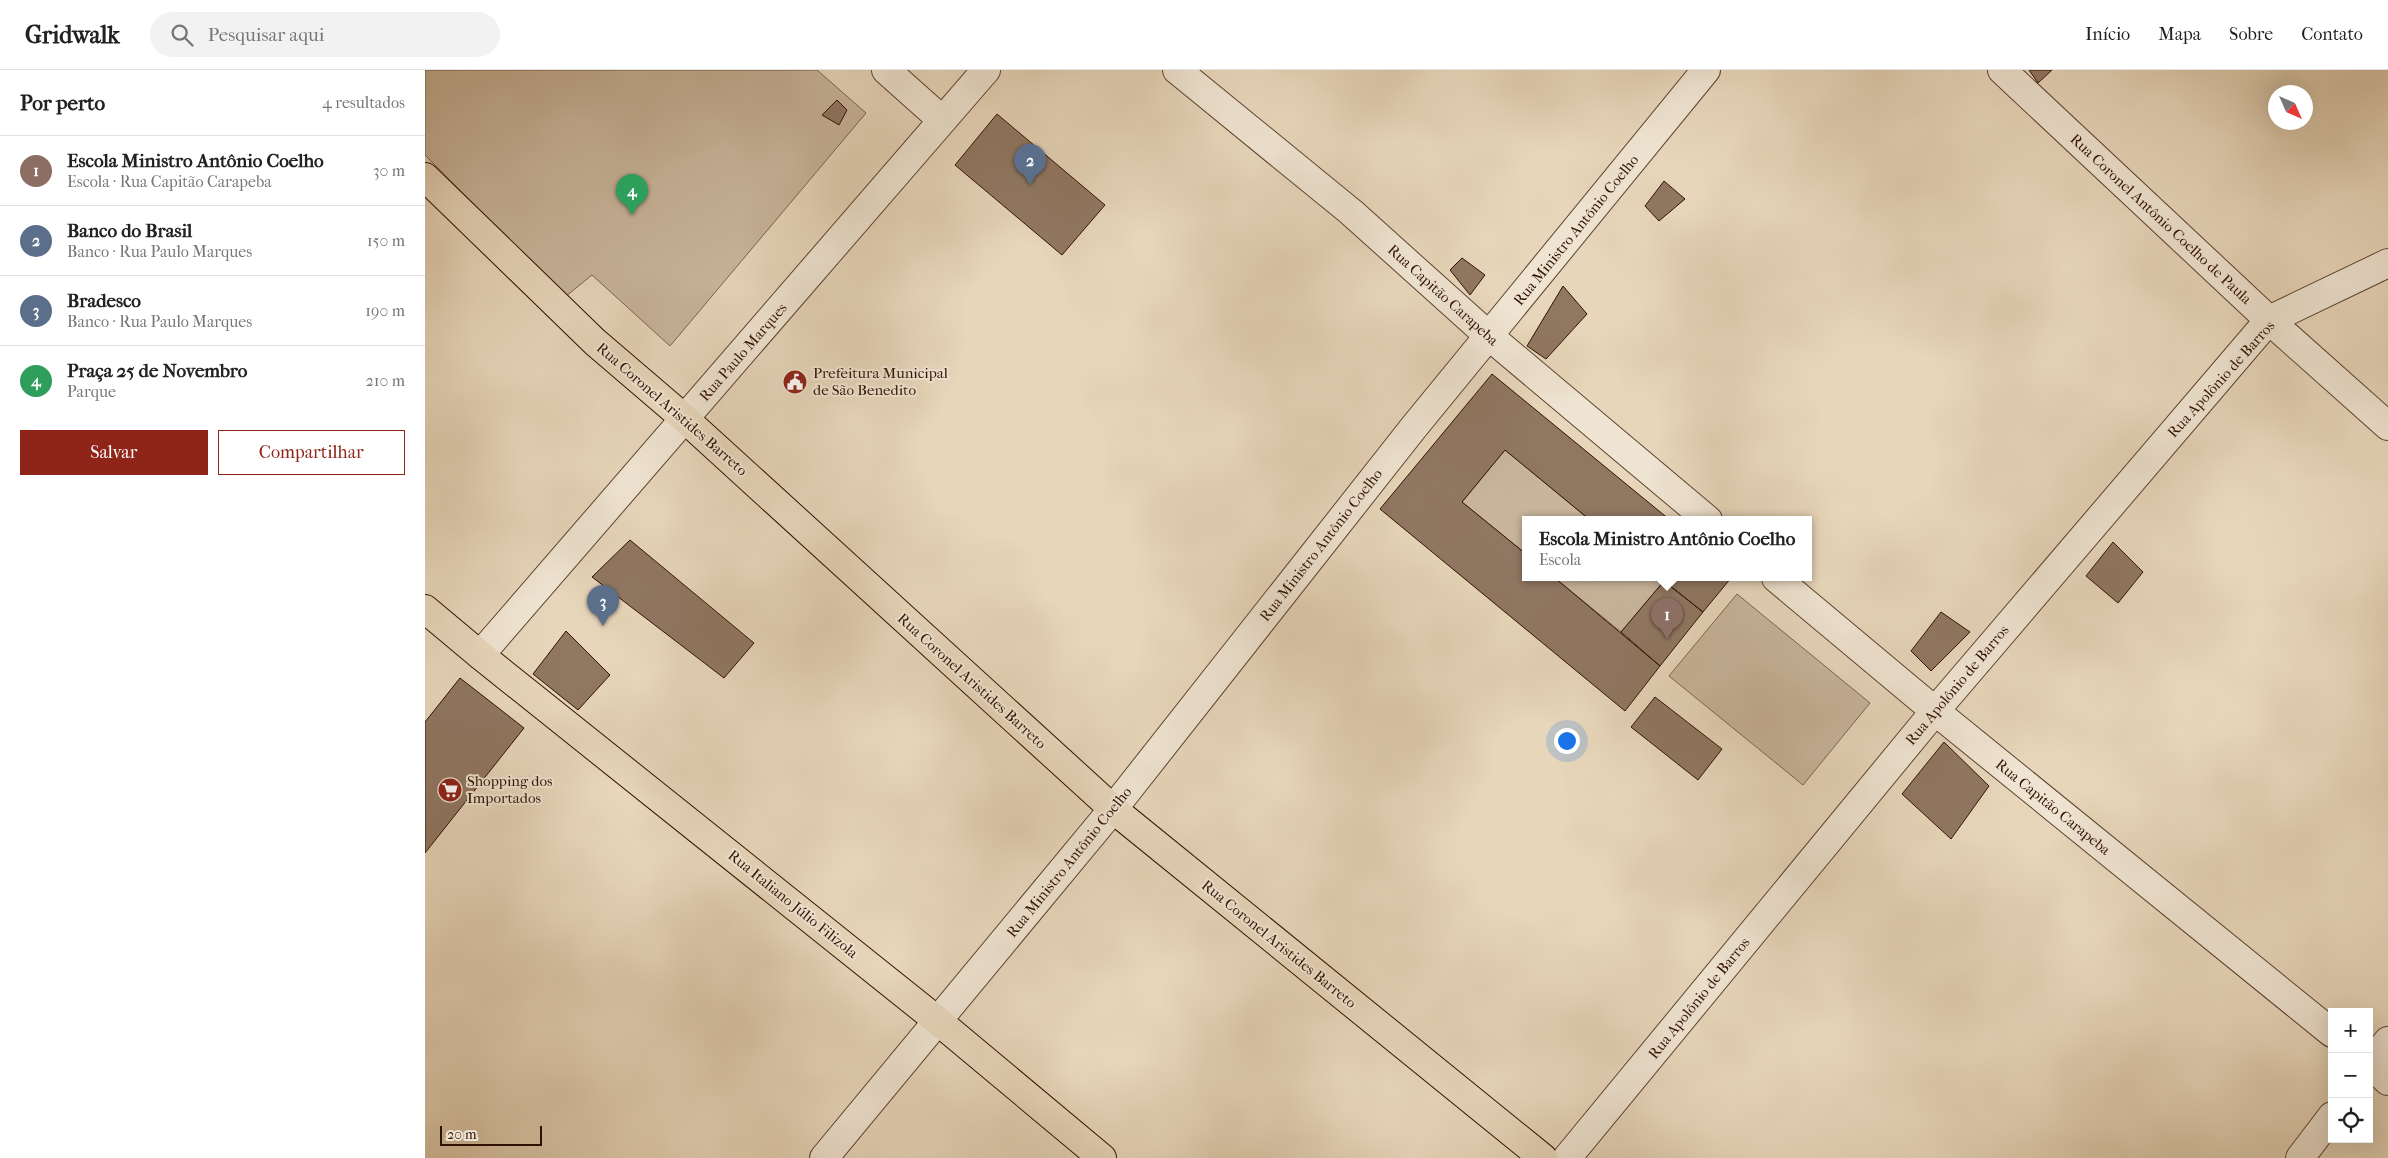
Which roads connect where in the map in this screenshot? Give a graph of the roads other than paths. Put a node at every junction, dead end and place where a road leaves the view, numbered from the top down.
1 (886, 70) edge
2 (986, 70) edge
3 (1177, 70) edge
4 (1706, 70) edge
5 (2002, 70) edge
6 (942, 120) junction
7 (425, 177) edge
8 (2388, 263) edge
9 (2269, 320) junction
10 (1489, 336) junction
11 (685, 419) junction
12 (2388, 426) edge
13 (1703, 516) edge
14 (1781, 581) edge
15 (425, 609) edge
16 (480, 655) junction
17 (1935, 711) junction
18 (1113, 809) junction
19 (938, 1021) junction
20 (2328, 1029) edge
21 (2388, 1041) edge
22 (2373, 1059) edge
23 (2373, 1068) edge
24 (2388, 1081) edge
25 (2328, 1121) edge
26 (824, 1158) edge
27 (1102, 1158) edge
28 (1543, 1158) edge
29 (1567, 1158) edge
30 (2300, 1158) edge

1 - 6 street
2 - 6 street, Rua Paulo Marques
3 - 10 street, Rua Capitão Carapeba
4 - 10 street, Rua Ministro Antônio Coelho
5 - 9 street, Rua Coronel Antônio Coelho de Paula
6 - 11 street, Rua Paulo Marques
7 - 11 main road, Rua Coronel Aristides Barreto
8 - 9 street, Rua Apolônio de Barros
9 - 12 street, Rua Coronel Antônio Coelho de Paula
9 - 17 street, Rua Apolônio de Barros
10 - 13 street, Rua Capitão Carapeba
10 - 18 street, Rua Ministro Antônio Coelho
11 - 16 street, Rua Paulo Marques
11 - 18 main road, Rua Coronel Aristides Barreto
14 - 17 street, Rua Capitão Carapeba
15 - 16 main road, Rua Italiano Júlio Filizola
16 - 19 main road, Rua Italiano Júlio Filizola
17 - 20 street, Rua Capitão Carapeba
17 - 29 street, Rua Apolônio de Barros
18 - 19 street, Rua Ministro Antônio Coelho
18 - 28 main road, Rua Coronel Aristides Barreto
19 - 26 street, Rua Ministro Antônio Coelho
19 - 27 main road, Rua Italiano Júlio Filizola
21 - 22 street
23 - 24 street
25 - 30 street

